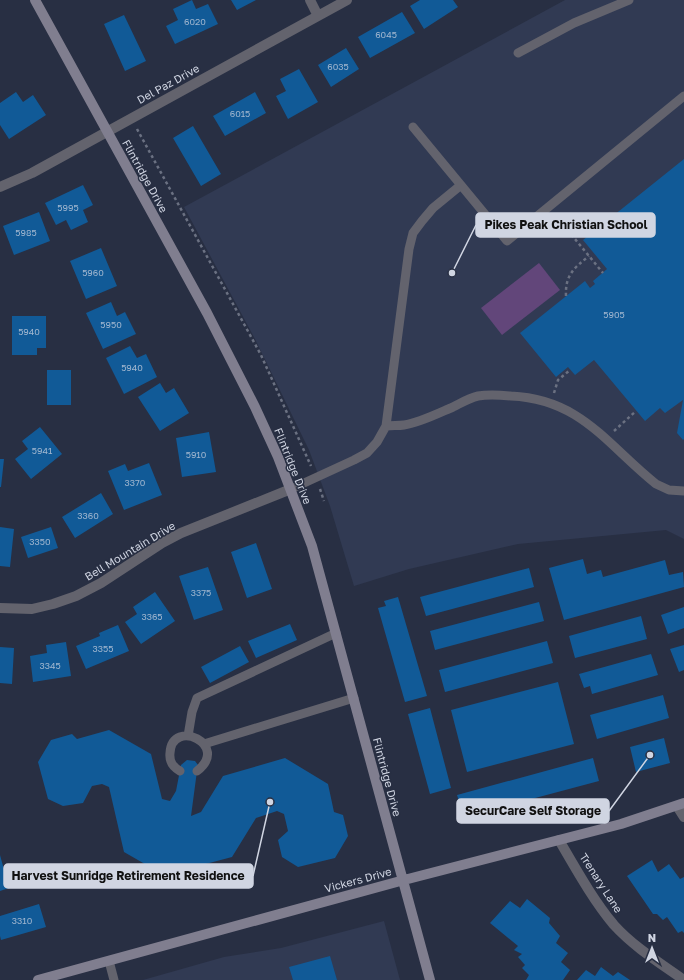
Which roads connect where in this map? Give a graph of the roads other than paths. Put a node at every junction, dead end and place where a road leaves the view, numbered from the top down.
1 (35, 0) edge
2 (310, 0) edge
3 (347, 0) edge
4 (629, 0) edge
5 (318, 16) junction
6 (518, 53) dead end
7 (684, 96) edge
8 (413, 127) dead end
9 (107, 132) junction
10 (461, 185) junction
11 (0, 187) edge
12 (386, 426) junction
13 (291, 489) junction
14 (684, 491) edge
15 (0, 608) edge
16 (336, 633) junction
17 (354, 698) junction
18 (188, 736) junction
19 (204, 744) junction
20 (180, 771) dead end
21 (197, 771) dead end
22 (681, 805) edge
23 (684, 817) edge
24 (559, 840) junction
25 (404, 880) junction
26 (109, 961) junction
27 (38, 980) edge
28 (114, 980) edge
29 (430, 980) edge
30 (684, 980) edge

1 - 9 street, Flintridge Drive
2 - 5 street
3 - 5 street, Del Paz Drive
4 - 6 lane
5 - 9 street, Del Paz Drive
7 - 10 lane
8 - 10 lane
9 - 11 street, Del Paz Drive
9 - 13 street, Flintridge Drive
10 - 12 lane
12 - 13 lane
12 - 14 lane
13 - 15 street, Bell Mountain Drive
13 - 16 street, Flintridge Drive
16 - 17 street, Flintridge Drive
16 - 18 lane
17 - 19 lane
17 - 25 street, Flintridge Drive
18 - 19 lane
18 - 20 lane
19 - 21 lane
22 - 23 street
22 - 24 street, Vickers Drive
24 - 25 street, Vickers Drive
24 - 30 street, Trenary Lane
25 - 26 street, Vickers Drive
25 - 29 street, Flintridge Drive
26 - 27 street, Vickers Drive
26 - 28 lane

